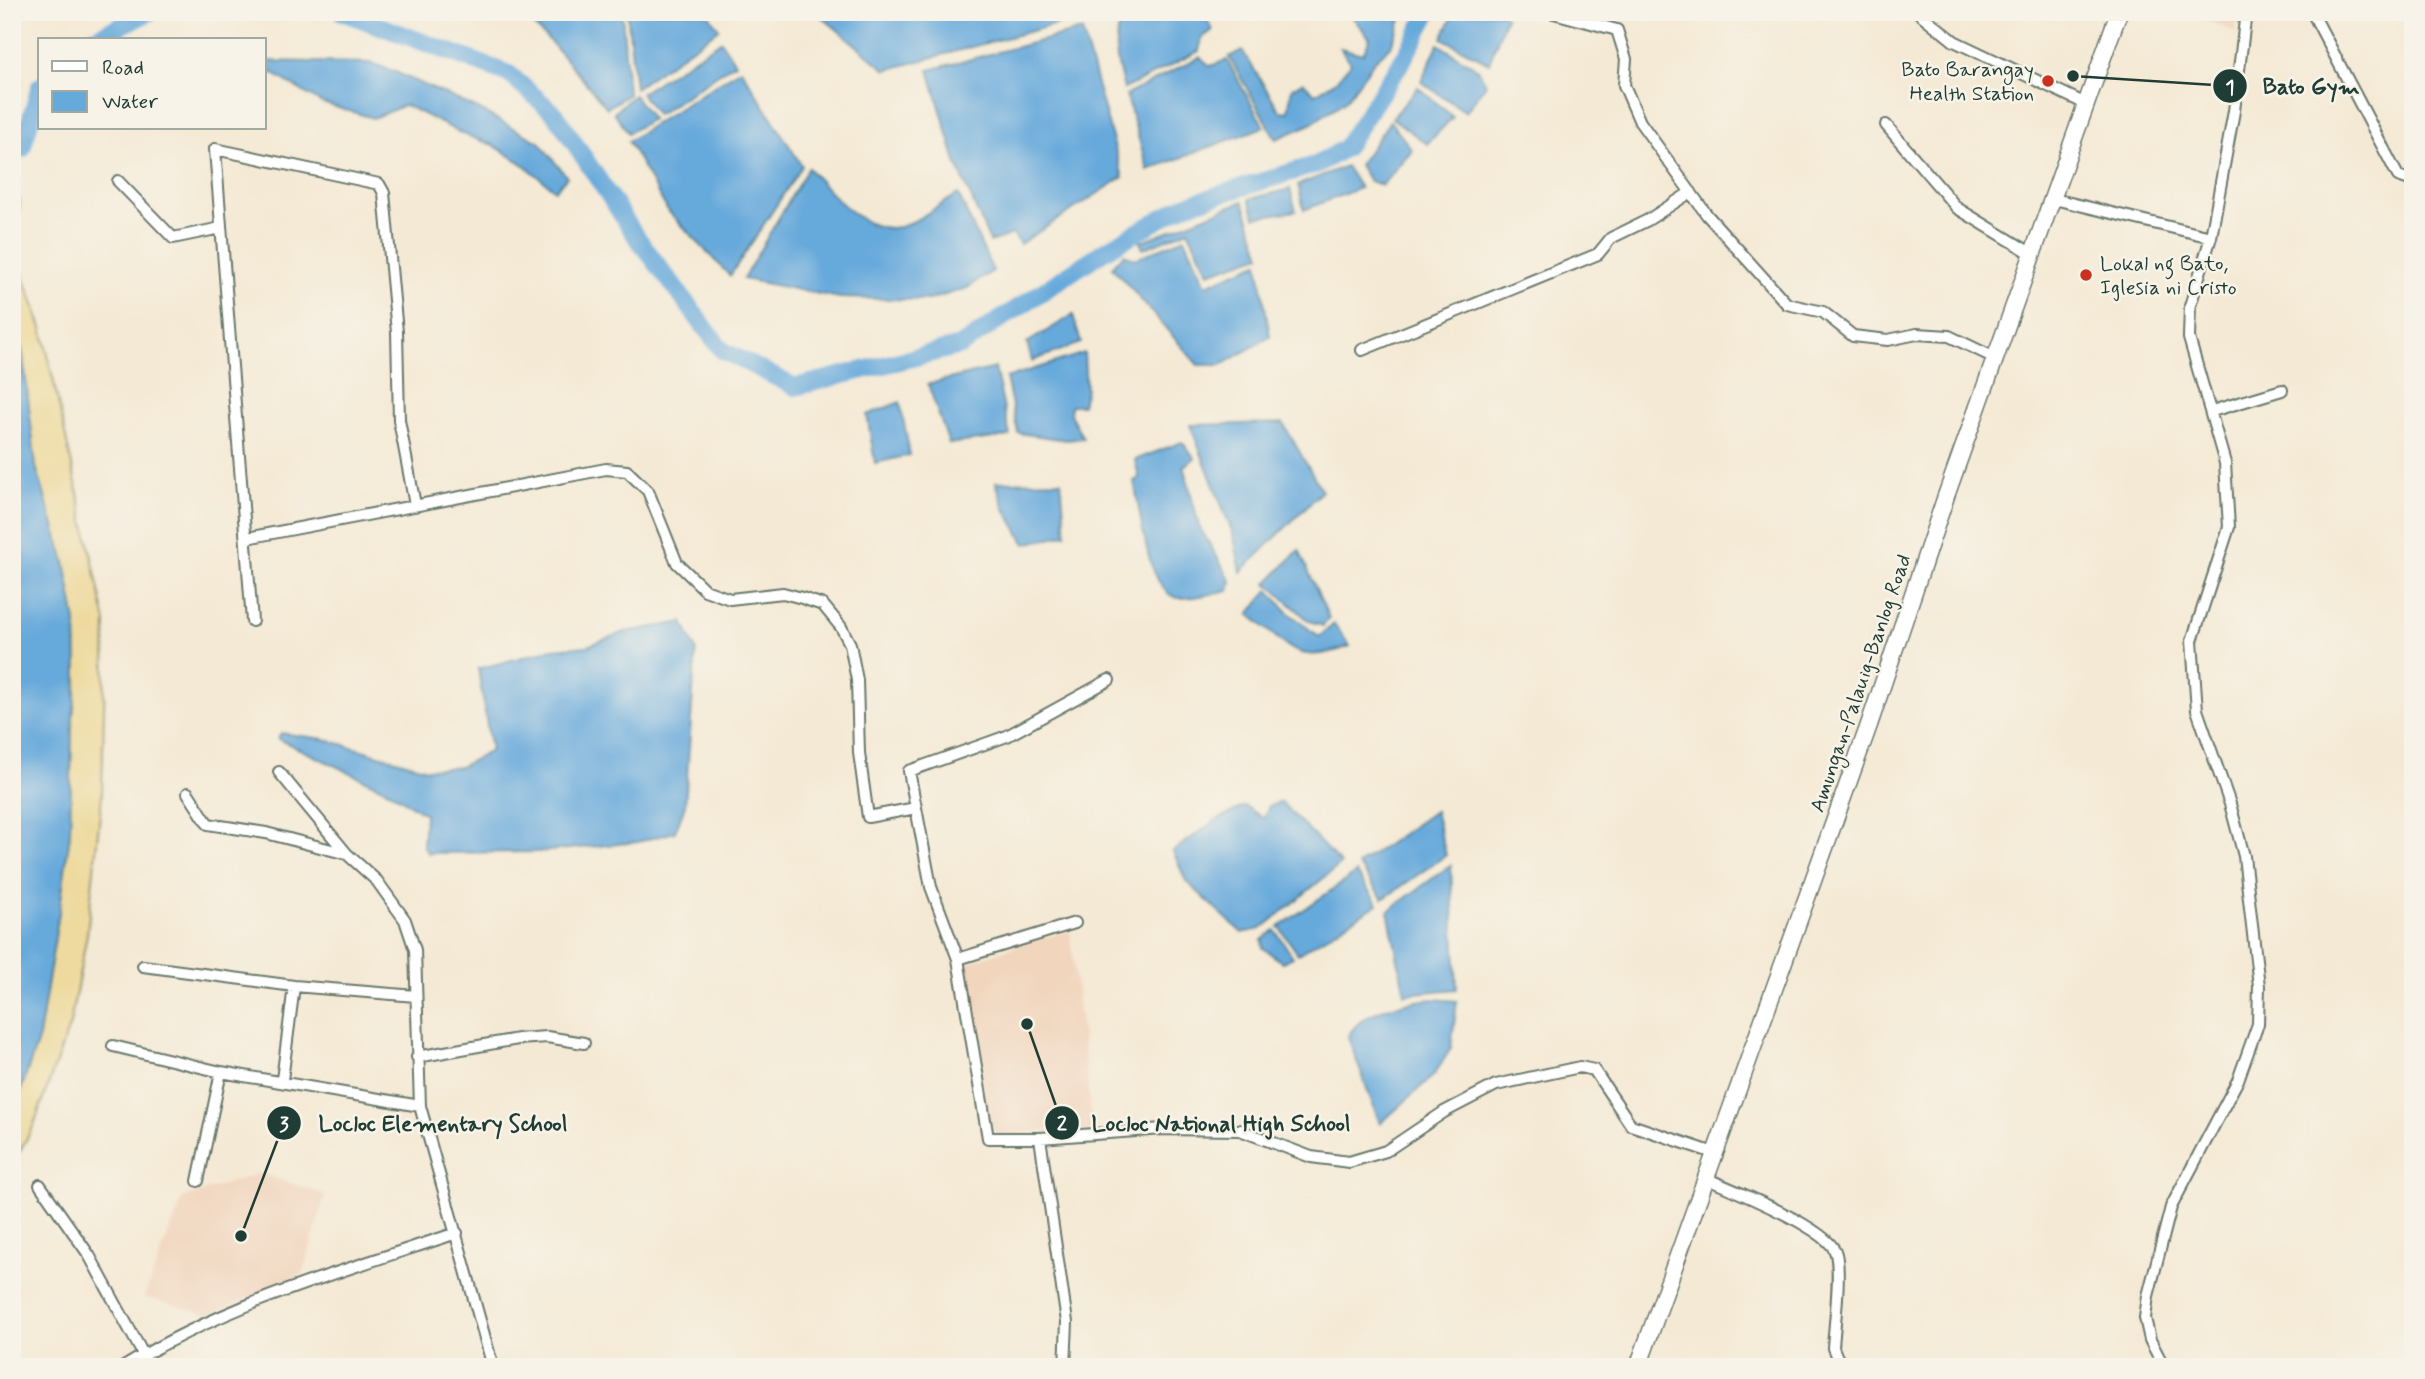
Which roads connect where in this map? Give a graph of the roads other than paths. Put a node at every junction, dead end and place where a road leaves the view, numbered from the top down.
1 (1550, 12) edge
2 (1918, 12) edge
3 (2119, 12) edge
4 (2246, 12) edge
5 (2312, 12) edge
6 (2088, 105) junction
7 (1886, 125) dead end
8 (118, 181) dead end
9 (2413, 181) edge
10 (1691, 192) junction
11 (2054, 199) junction
12 (221, 228) junction
13 (2211, 237) junction
14 (2034, 255) junction
15 (1362, 350) dead end
16 (1997, 359) junction
17 (2282, 390) dead end
18 (2212, 411) junction
19 (415, 505) junction
20 (247, 538) junction
21 (252, 621) dead end
22 (1109, 680) dead end
23 (279, 772) dead end
24 (188, 793) dead end
25 (916, 808) junction
26 (347, 854) junction
27 (1074, 923) dead end
28 (958, 959) junction
29 (143, 966) dead end
30 (295, 985) junction
31 (416, 996) junction
32 (584, 1043) dead end
33 (113, 1046) dead end
34 (417, 1057) junction
35 (221, 1072) junction
36 (282, 1080) junction
37 (420, 1105) junction
38 (1040, 1138) junction
39 (1714, 1153) junction
40 (1705, 1178) junction
41 (198, 1181) dead end
42 (40, 1185) dead end
43 (457, 1233) junction
44 (144, 1354) junction
45 (124, 1367) edge
46 (150, 1367) edge
47 (493, 1367) edge
48 (1065, 1367) edge
49 (1638, 1367) edge
50 (1872, 1367) edge
51 (2164, 1367) edge

1 - 10 street
2 - 6 street
3 - 6 main road, Amungan-Palauig-Banlog Road
4 - 13 street
5 - 9 street
6 - 11 main road, Amungan-Palauig-Banlog Road
7 - 14 street
8 - 12 street
10 - 15 street
10 - 16 street
11 - 13 street
11 - 14 main road, Amungan-Palauig-Banlog Road
12 - 19 street
12 - 20 street
13 - 18 street
14 - 16 main road, Amungan-Palauig-Banlog Road
16 - 39 main road, Amungan-Palauig-Banlog Road
17 - 18 street
18 - 51 street
19 - 20 street
19 - 25 street
20 - 21 street
22 - 25 street
23 - 26 street
24 - 26 street
25 - 28 street
26 - 31 street
27 - 28 street
28 - 38 street
29 - 30 street
30 - 31 street
30 - 36 street
31 - 34 street
32 - 34 street
33 - 35 street
34 - 37 street
35 - 36 street
35 - 41 street
36 - 37 street
37 - 43 street
38 - 39 street
38 - 48 street
39 - 40 main road, Amungan-Palauig-Banlog Road
40 - 49 main road, Amungan-Palauig-Banlog Road
40 - 50 street
42 - 44 street
43 - 44 street
43 - 47 street
44 - 45 street
44 - 46 street

